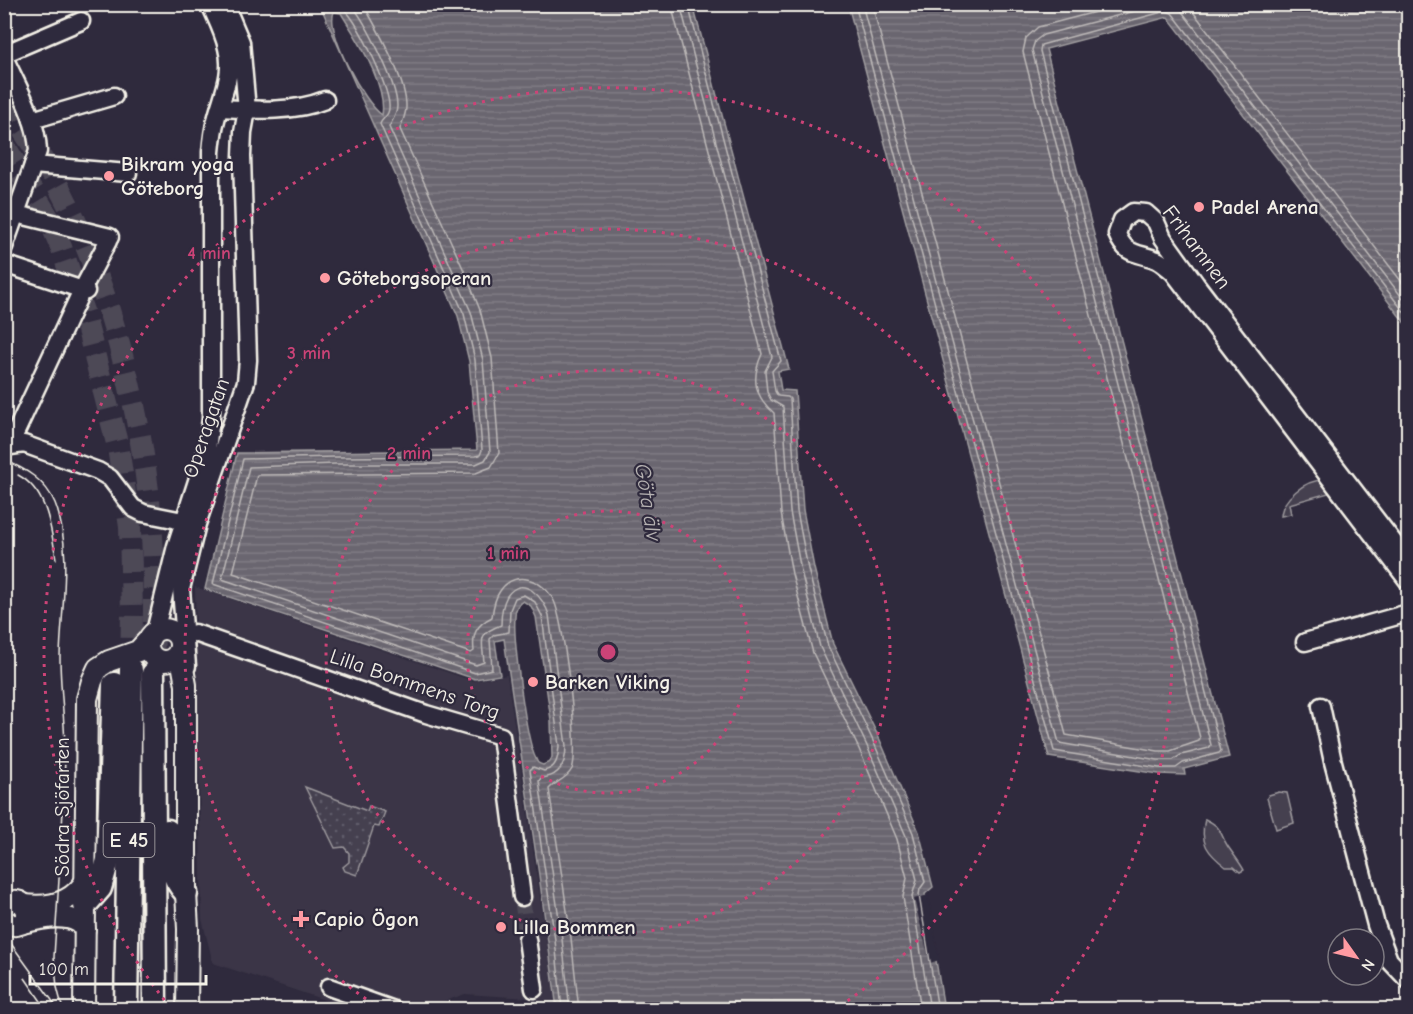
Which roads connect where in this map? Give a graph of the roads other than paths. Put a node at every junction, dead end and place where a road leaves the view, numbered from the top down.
1 (210, 4) edge
2 (225, 4) edge
3 (81, 21) dead end
4 (4, 55) edge
5 (114, 96) dead end
6 (325, 100) dead end
7 (220, 108) junction
8 (247, 110) junction
9 (32, 120) junction
10 (33, 165) junction
11 (128, 172) dead end
12 (11, 218) edge
13 (4, 247) edge
14 (4, 264) edge
15 (80, 290) junction
16 (13, 440) edge
17 (165, 517) junction
18 (191, 522) junction
19 (1408, 561) edge
20 (1408, 581) edge
21 (1408, 613) edge
22 (195, 633) dead end
23 (152, 635) junction
24 (1305, 642) dead end
25 (144, 676) junction
26 (1321, 706) dead end
27 (86, 880) junction
28 (186, 893) junction
29 (522, 897) tunnel mouth
30 (85, 905) junction
31 (13, 907) edge
32 (85, 929) junction
33 (527, 939) tunnel mouth
34 (1408, 980) edge
35 (329, 987) dead end
36 (534, 989) dead end
37 (84, 1010) edge
38 (126, 1010) edge
39 (155, 1010) edge
40 (187, 1010) edge
41 (394, 1010) edge

1 - 7 street, Operagatan
2 - 8 street, Operagatan
3 - 4 street
4 - 9 street
5 - 9 street
6 - 8 street
7 - 8 street
7 - 18 street, Operagatan
8 - 18 street, Operagatan
9 - 10 street
10 - 11 street
10 - 12 street
12 - 13 street
12 - 15 street
14 - 15 street
15 - 16 street
16 - 17 street
17 - 18 street
17 - 25 street
18 - 23 street, Operagatan
18 - 25 street, Operagatan
19 - 20 street, Frihamnen
21 - 24 street
22 - 29 street, Lilla Bommens Torg
23 - 25 main road, Södra Sjöfarten
23 - 25 main road
25 - 27 main road, Södra Sjöfarten
25 - 28 main road
25 - 28 highway, E 45
25 - 30 highway
25 - 38 highway, E 45
25 - 39 highway, E 45
26 - 34 street
27 - 30 main road, Södra Sjöfarten
27 - 31 main road
28 - 40 main road
30 - 32 main road, Södra Sjöfarten
31 - 32 main road
32 - 37 main road, Södra Sjöfarten
33 - 36 street
35 - 41 street

